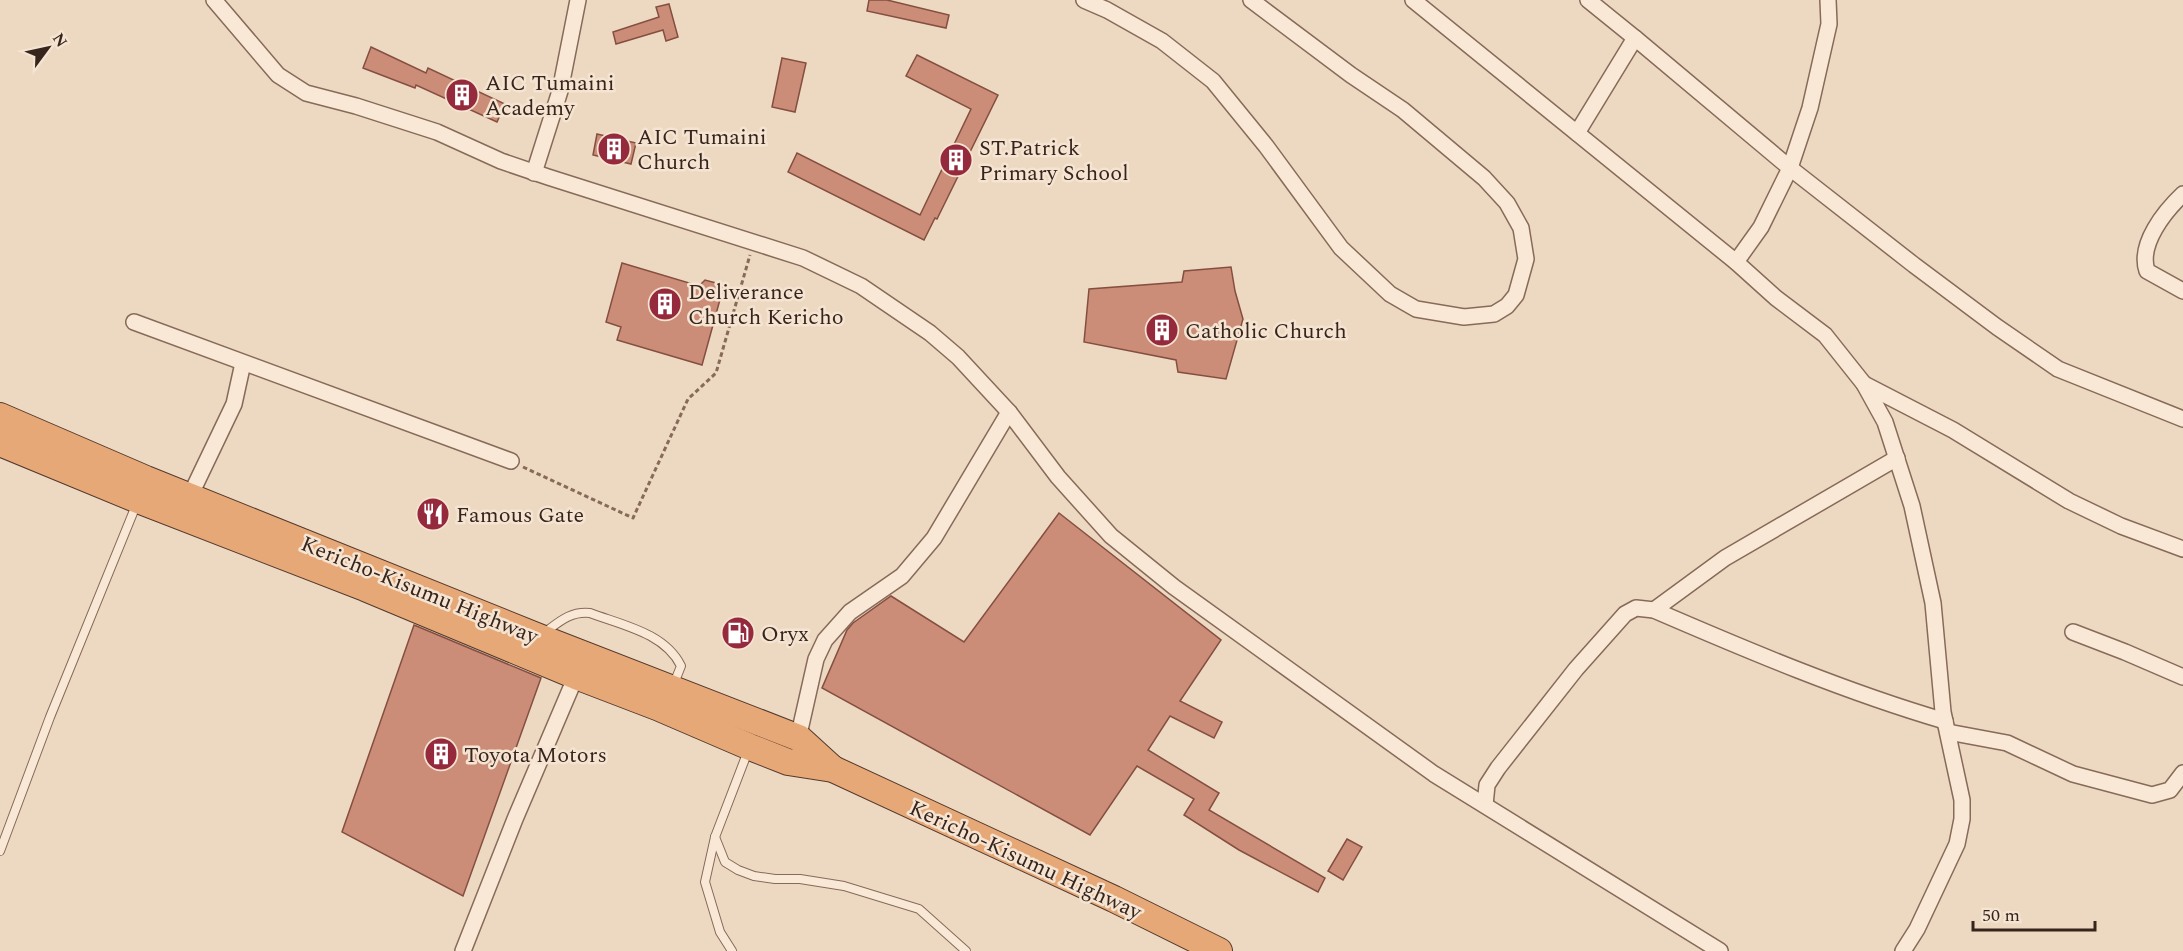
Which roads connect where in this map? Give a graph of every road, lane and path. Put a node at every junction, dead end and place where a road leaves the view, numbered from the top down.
1 (214, 0) edge
2 (578, 0) edge
3 (1084, 0) edge
4 (1251, 0) edge
5 (1413, 0) edge
6 (1588, 0) edge
7 (1828, 0) edge
8 (1635, 38) junction
9 (1577, 133) junction
10 (1790, 168) junction
11 (534, 172) junction
12 (2183, 194) edge
13 (754, 242) junction
14 (1736, 262) junction
15 (2183, 291) edge
16 (134, 322) dead end
17 (243, 363) junction
18 (1864, 384) junction
19 (1009, 412) junction
20 (0, 416) edge
21 (2183, 419) edge
22 (0, 443) edge
23 (1897, 458) junction
24 (511, 461) joint
25 (142, 490) junction
26 (190, 496) junction
27 (2183, 549) edge
28 (1654, 610) junction
29 (2073, 632) dead end
30 (533, 646) junction
31 (576, 676) junction
32 (2183, 677) edge
33 (666, 699) junction
34 (1947, 726) junction
35 (799, 738) junction
36 (750, 747) junction
37 (788, 762) junction
38 (833, 769) junction
39 (2183, 773) edge
40 (1485, 805) junction
41 (715, 837) junction
42 (0, 851) edge
43 (463, 951) edge
44 (732, 951) edge
45 (966, 951) edge
46 (1219, 951) edge
47 (1720, 951) edge
48 (1903, 951) edge

1 - 11 street
2 - 11 street
3 - 4 street
5 - 9 street
6 - 8 street
7 - 10 street
8 - 9 street
8 - 10 street
9 - 14 street
10 - 14 street
10 - 21 street
11 - 13 street
12 - 15 street
13 - 19 street
13 - 24 path
14 - 18 street
16 - 17 street
17 - 24 street
17 - 26 street
18 - 23 street
18 - 27 street
19 - 35 street
19 - 40 street
20 - 25 highway, Kericho-Kisumu Highway
22 - 25 highway, Kericho-Kisumu Highway
23 - 28 street
23 - 34 street
25 - 26 highway, Kericho-Kisumu Highway
25 - 30 highway, Kericho-Kisumu Highway
25 - 42 lane
26 - 30 highway, Kericho-Kisumu Highway
28 - 34 street
28 - 40 street
29 - 32 street
30 - 31 highway, Kericho-Kisumu Highway
30 - 33 highway, Kericho-Kisumu Highway
30 - 33 lane
31 - 33 highway, Kericho-Kisumu Highway
31 - 43 street
33 - 35 highway, Kericho-Kisumu Highway
33 - 36 highway, Kericho-Kisumu Highway
34 - 39 street
34 - 48 street
35 - 37 street
35 - 38 highway, Kericho-Kisumu Highway
36 - 37 highway, Kericho-Kisumu Highway
36 - 41 lane
37 - 38 highway, Kericho-Kisumu Highway
38 - 46 highway, Kericho-Kisumu Highway
40 - 47 street
41 - 44 lane
41 - 45 lane

